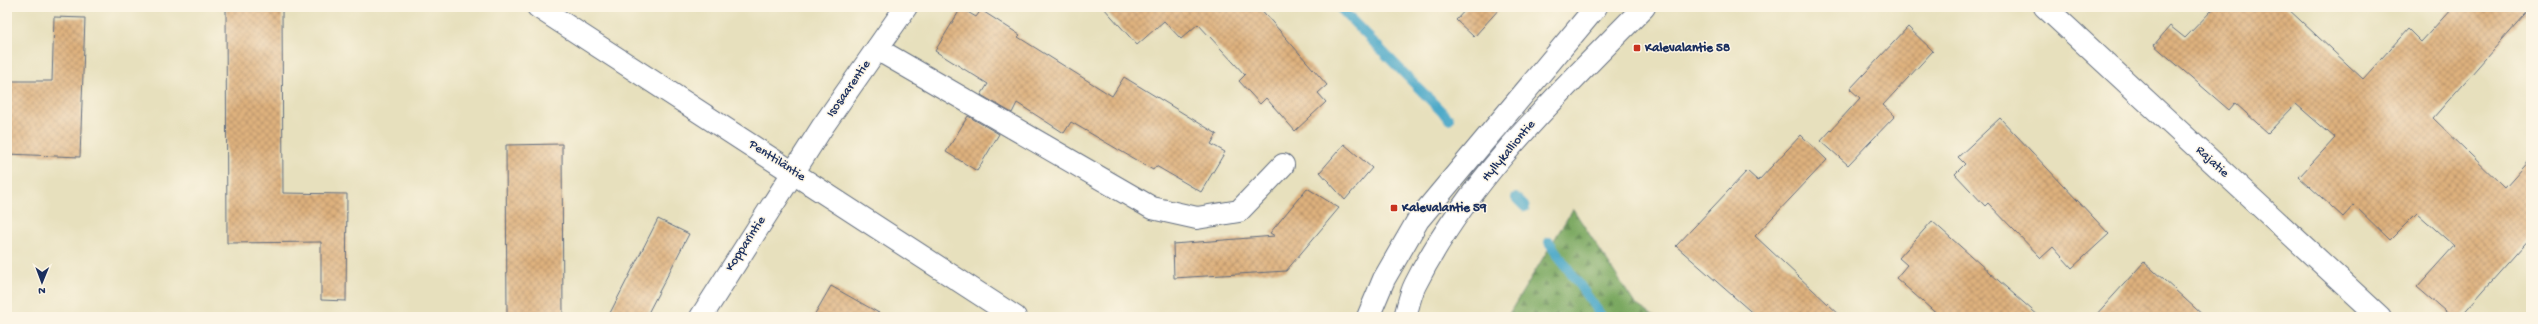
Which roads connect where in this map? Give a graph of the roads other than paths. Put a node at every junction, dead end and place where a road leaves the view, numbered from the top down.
1 (538, 7) edge
2 (906, 7) edge
3 (1596, 7) edge
4 (1644, 7) edge
5 (2045, 7) edge
6 (877, 49) junction
7 (1283, 165) dead end
8 (794, 172) junction
9 (701, 317) edge
10 (1015, 317) edge
11 (1368, 317) edge
12 (1405, 317) edge
13 (2380, 317) edge

1 - 8 street, Penttiläntie
2 - 6 street, Isosaarentie
3 - 11 street, Hyllykalliontie
4 - 12 street, Hyllykalliontie
5 - 13 street, Rajatie
6 - 7 street
6 - 8 street, Isosaarentie
8 - 9 street, Kopparintie
8 - 10 street, Penttiläntie

